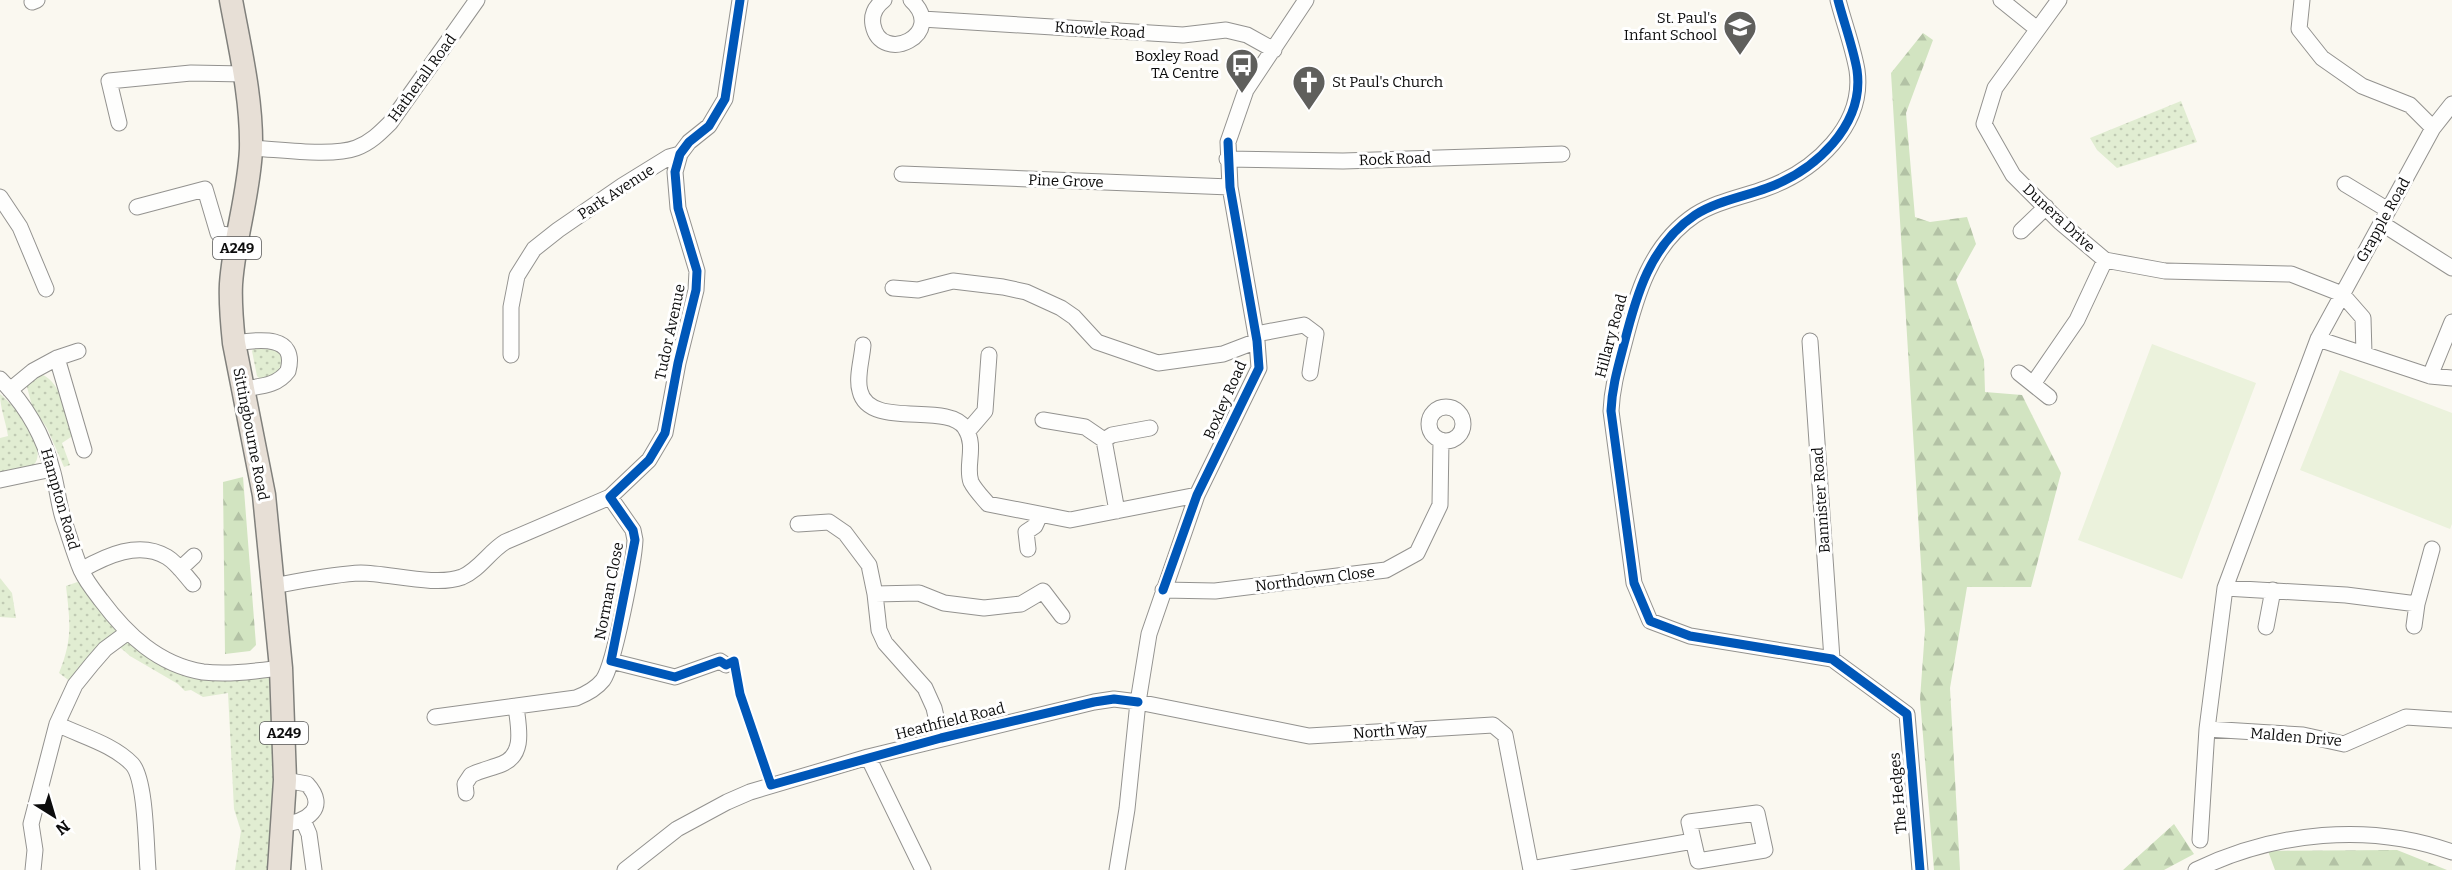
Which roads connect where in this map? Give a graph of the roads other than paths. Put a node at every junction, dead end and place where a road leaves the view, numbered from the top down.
1 (231, 0) edge
2 (477, 0) edge
3 (740, 0) edge
4 (884, 0) edge
5 (911, 0) edge
6 (1306, 0) edge
7 (1838, 0) edge
8 (2001, 0) edge
9 (2302, 0) edge
10 (2052, 2) edge
11 (922, 20) junction
12 (2037, 29) junction
13 (1274, 50) junction
14 (245, 74) junction
15 (2452, 104) edge
16 (119, 123) dead end
17 (2433, 128) junction
18 (251, 148) junction
19 (680, 154) junction
20 (1562, 154) dead end
21 (1227, 159) junction
22 (902, 174) dead end
23 (2345, 184) dead end
24 (1230, 187) junction
25 (0, 197) edge
26 (136, 207) dead end
27 (2046, 207) junction
28 (2385, 216) junction
29 (2020, 231) dead end
30 (239, 237) junction
31 (2105, 260) junction
32 (2452, 268) edge
33 (893, 288) dead end
34 (46, 289) dead end
35 (2342, 294) junction
36 (2452, 322) edge
37 (1256, 337) junction
38 (2318, 339) junction
39 (1810, 341) dead end
40 (234, 343) junction
41 (863, 345) dead end
42 (78, 351) dead end
43 (2364, 354) junction
44 (511, 355) dead end
45 (989, 355) dead end
46 (57, 358) junction
47 (1310, 373) dead end
48 (2019, 373) dead end
49 (2430, 376) junction
50 (2452, 378) edge
51 (5, 384) edge
52 (2033, 384) junction
53 (244, 388) junction
54 (2049, 397) dead end
55 (1042, 420) dead end
56 (1150, 428) dead end
57 (967, 432) junction
58 (1104, 440) junction
59 (1441, 440) dead end
60 (79, 445) dead end
61 (52, 468) junction
62 (0, 480) edge
63 (1197, 495) junction
64 (610, 497) junction
65 (1117, 511) junction
66 (1040, 515) junction
67 (798, 524) dead end
68 (1029, 549) dead end
69 (2432, 549) dead end
70 (194, 556) dead end
71 (180, 569) junction
72 (81, 570) junction
73 (193, 584) dead end
74 (273, 586) junction
75 (2225, 588) junction
76 (1163, 590) junction
77 (2273, 591) junction
78 (875, 594) junction
79 (2417, 604) junction
80 (1062, 616) dead end
81 (2414, 626) dead end
82 (2266, 627) dead end
83 (128, 632) junction
84 (1832, 659) junction
85 (611, 661) junction
86 (726, 665) dead end
87 (281, 668) junction
88 (1138, 702) junction
89 (516, 706) junction
90 (1906, 714) joint
91 (435, 717) dead end
92 (2452, 720) edge
93 (57, 724) junction
94 (2207, 729) junction
95 (941, 738) junction
96 (868, 758) junction
97 (285, 780) junction
98 (466, 793) dead end
99 (293, 822) junction
100 (2200, 840) dead end
101 (1693, 841) junction
102 (2452, 852) edge
103 (33, 870) edge
104 (148, 870) edge
105 (279, 870) edge
106 (314, 870) edge
107 (625, 870) edge
108 (923, 870) edge
109 (1117, 870) edge
110 (1531, 870) edge
111 (1920, 870) edge
112 (2196, 870) edge

1 - 14 highway, Sittingbourne Road / A249
2 - 18 street, Hatherall Road
3 - 19 street, Park Avenue
4 - 11 street
5 - 11 street
6 - 13 street, Boxley Road
7 - 84 street, Hillary Road
8 - 12 street
9 - 17 street
10 - 12 street, Dunera Drive
11 - 13 street, Knowle Road
12 - 27 street, Dunera Drive
13 - 21 street, Boxley Road
14 - 16 street
14 - 18 highway, Sittingbourne Road / A249
15 - 17 street, Grapple Road
17 - 28 street, Grapple Road
18 - 30 highway, Sittingbourne Road / A249
19 - 44 street, Park Avenue
19 - 64 street, Tudor Avenue
20 - 21 street, Rock Road
21 - 24 street, Boxley Road
22 - 24 street, Pine Grove
23 - 28 street
24 - 37 street, Boxley Road
25 - 34 street
26 - 30 street
27 - 29 street
27 - 31 street, Dunera Drive
28 - 32 street
28 - 35 street, Grapple Road
30 - 40 highway, Sittingbourne Road / A249
31 - 35 street, Dunera Drive
31 - 52 street
33 - 37 street
35 - 38 street, Grapple Road
35 - 43 street
36 - 49 street
37 - 47 street
37 - 63 street, Boxley Road
38 - 43 street
38 - 75 street, Grapple Road
39 - 84 street, Bannister Road
40 - 53 highway, Sittingbourne Road / A249
40 - 53 street
41 - 57 street
42 - 46 street
43 - 49 street
45 - 57 street
46 - 51 street
46 - 60 street
48 - 52 street
49 - 50 street
51 - 61 street, Hampton Road
52 - 54 street
53 - 74 highway, Sittingbourne Road / A249
55 - 58 street
56 - 58 street
57 - 66 street
58 - 65 street
59 - 76 street, Northdown Close
61 - 62 street
61 - 72 street, Hampton Road
63 - 65 street
63 - 76 street, Boxley Road
64 - 74 street, Tudor Avenue
64 - 85 street, Norman Close
65 - 66 street
66 - 68 street
67 - 78 street
69 - 79 street
70 - 71 street
71 - 72 street
71 - 73 street
72 - 83 street, Hampton Road
74 - 87 highway, Sittingbourne Road / A249
75 - 77 street
75 - 94 street, Grapple Road
76 - 88 street, Boxley Road
77 - 79 street
77 - 82 street
78 - 80 street
78 - 95 street
79 - 81 street
83 - 87 street, Hampton Road
83 - 93 street
84 - 90 street, Hillary Road
85 - 86 street
85 - 89 street, Norman Close
87 - 97 highway, Sittingbourne Road / A249
88 - 95 street, Heathfield Road
88 - 109 street, Boxley Road
88 - 110 street, North Way
89 - 91 street, Norman Close
89 - 98 street
90 - 111 street, The Hedges
92 - 94 street, Malden Drive
93 - 103 street
93 - 104 street
94 - 100 street, Grapple Road
95 - 96 street, Heathfield Road
96 - 107 street, Heathfield Road
96 - 108 street
97 - 99 highway, Sittingbourne Road / A249
97 - 99 street
99 - 105 highway, Sittingbourne Road / A249
99 - 106 street
101 - 101 street
101 - 110 street
102 - 112 street

